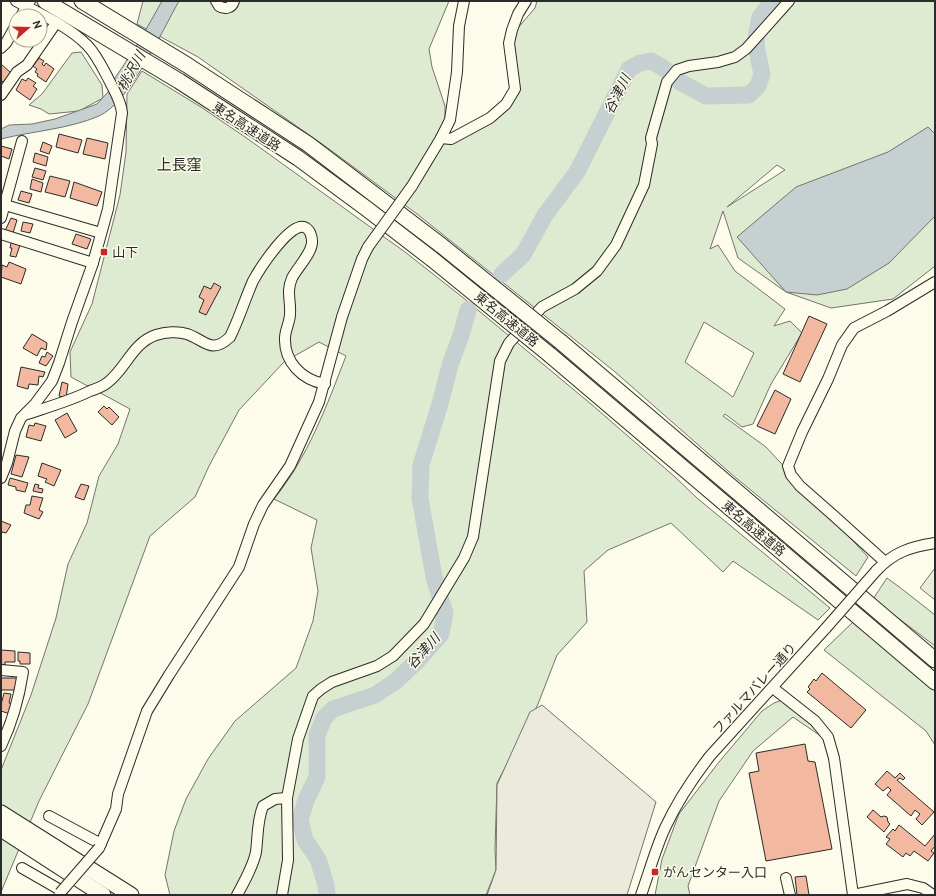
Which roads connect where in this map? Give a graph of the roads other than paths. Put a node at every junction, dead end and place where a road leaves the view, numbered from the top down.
1 (16, 1) edge
2 (45, 1) edge
3 (82, 1) edge
4 (216, 1) edge
5 (234, 1) edge
6 (464, 1) edge
7 (526, 1) edge
8 (790, 1) edge
9 (26, 8) edge
10 (48, 19) edge
11 (56, 23) junction
12 (8, 39) edge
13 (1, 48) edge
14 (1, 95) edge
15 (441, 138) junction
16 (22, 141) dead end
17 (5, 205) junction
18 (1, 218) edge
19 (101, 233) junction
20 (1, 234) edge
21 (92, 263) junction
22 (935, 282) edge
23 (324, 384) junction
24 (27, 414) junction
25 (1, 478) edge
26 (935, 543) edge
27 (885, 562) junction
28 (935, 660) edge
29 (1, 670) edge
30 (935, 682) edge
31 (773, 688) junction
32 (1, 746) edge
33 (287, 798) junction
34 (49, 816) dead end
35 (5, 824) edge
36 (100, 846) junction
37 (22, 868) dead end
38 (786, 878) dead end
39 (62, 893) edge
40 (790, 894) edge
41 (103, 895) edge
42 (131, 895) edge
43 (237, 895) edge
44 (282, 895) edge
45 (641, 895) edge
46 (853, 895) edge
47 (933, 895) edge

1 - 9 street
2 - 30 highway, 東名高速道路, bridge
3 - 28 highway, 東名高速道路, bridge
4 - 5 street
6 - 15 street
7 - 15 street
8 - 33 street
10 - 11 street
11 - 14 street
11 - 19 street
12 - 13 street
15 - 23 street, bridge
16 - 17 street
17 - 18 street
17 - 19 street
19 - 21 street
20 - 21 street
21 - 24 street
22 - 27 street
23 - 24 street
23 - 36 street
24 - 25 street
26 - 27 street, ファルマバレー通り
27 - 31 street, ファルマバレー通り, bridge
29 - 32 street
31 - 45 street, ファルマバレー通り
31 - 46 street
33 - 43 street
33 - 44 street
34 - 36 street
35 - 41 highway
35 - 42 highway
36 - 39 street, bridge
37 - 39 street
38 - 40 street
46 - 47 street

